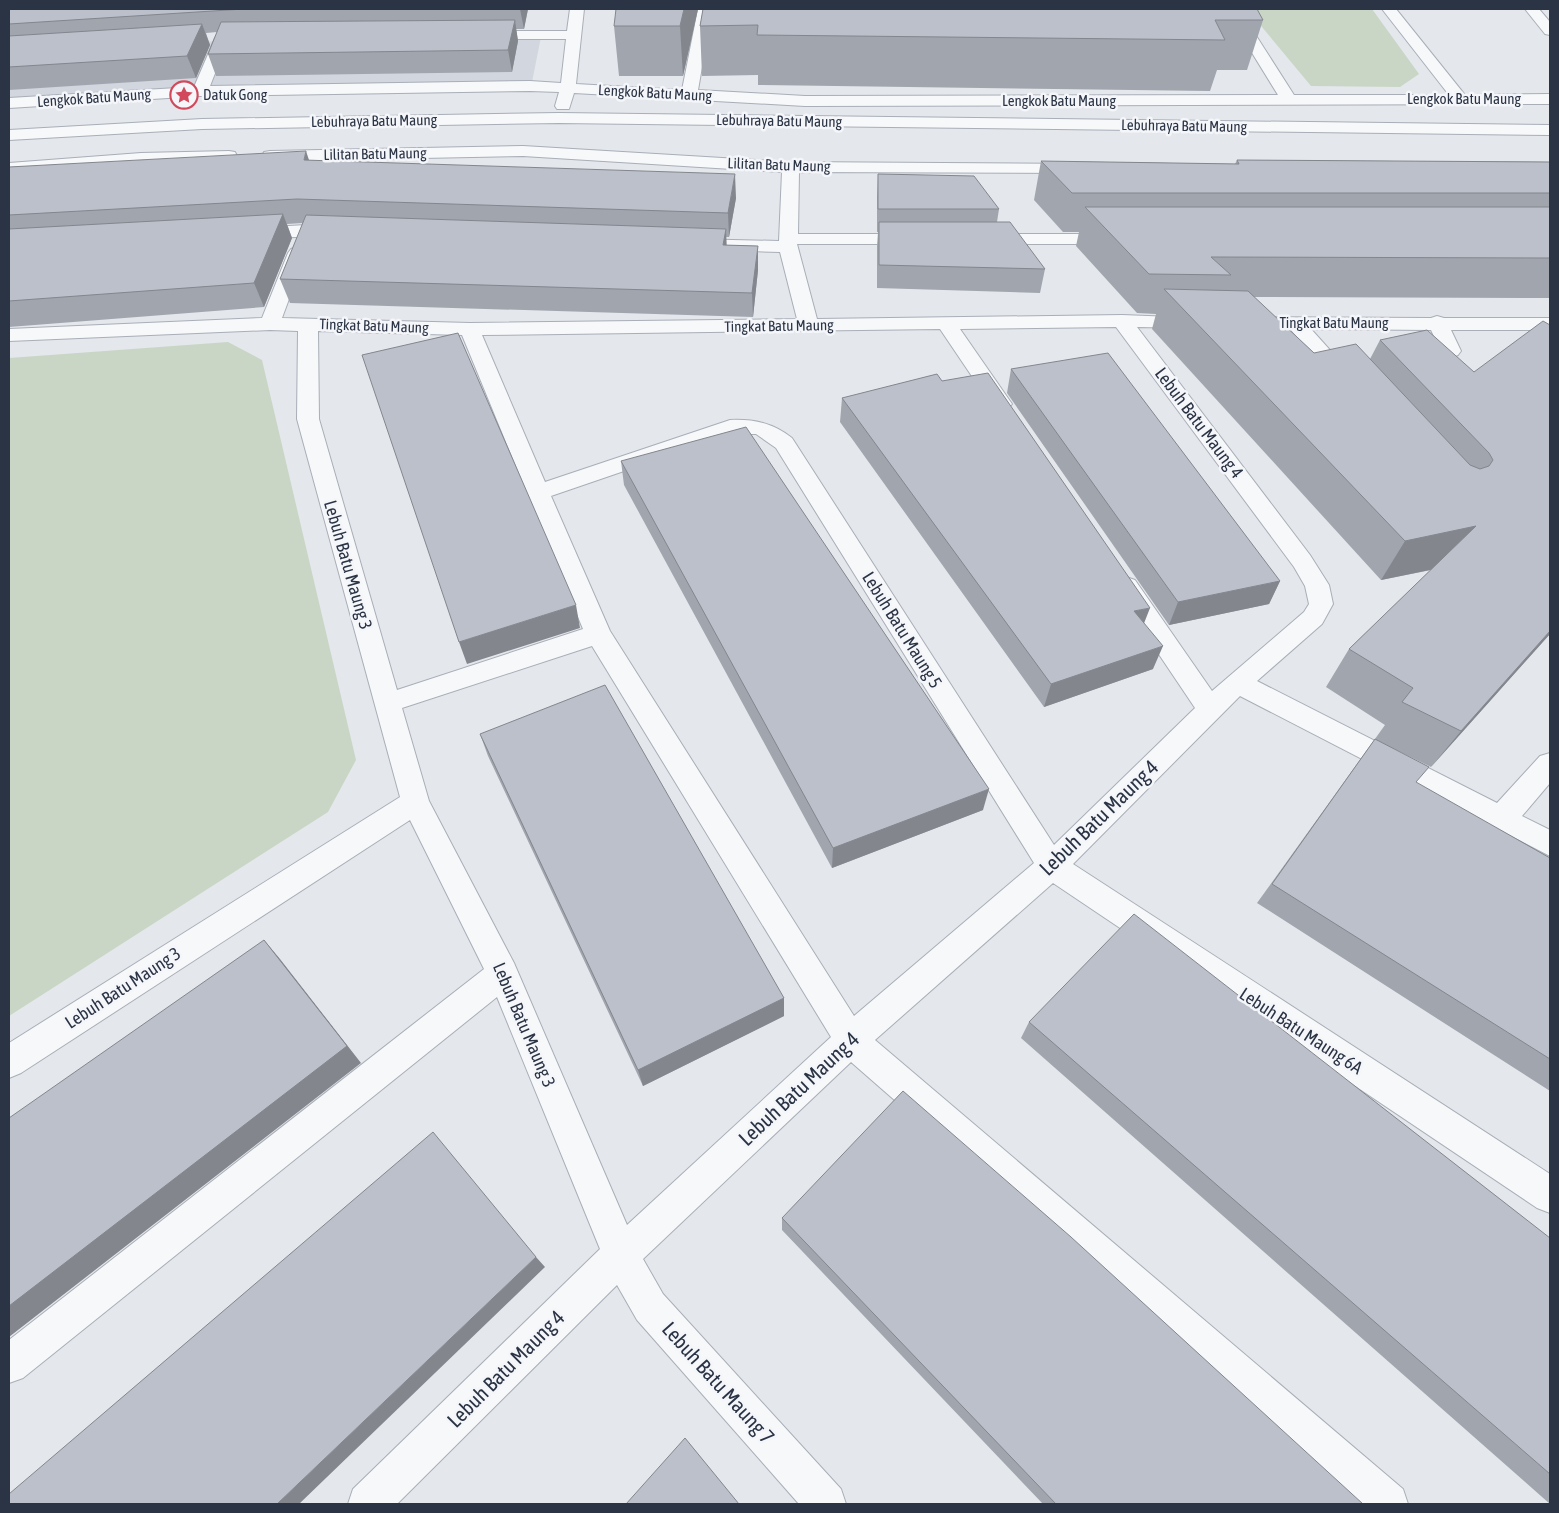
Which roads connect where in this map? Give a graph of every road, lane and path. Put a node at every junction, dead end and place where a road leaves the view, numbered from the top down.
1 (577, 9) edge
2 (705, 9) edge
3 (1232, 9) edge
4 (1389, 9) edge
5 (1532, 9) edge
6 (1550, 31) edge
7 (465, 35) edge
8 (572, 35) junction
9 (203, 39) edge
10 (1279, 83) junction
11 (569, 88) junction
12 (200, 91) junction
13 (817, 93) dead end
14 (689, 95) junction
15 (1460, 98) junction
16 (1550, 100) edge
17 (1290, 101) junction
18 (9, 103) edge
19 (559, 118) junction
20 (1550, 130) edge
21 (9, 135) edge
22 (791, 167) junction
23 (9, 168) edge
24 (1090, 168) edge
25 (306, 230) junction
26 (355, 232) edge
27 (237, 234) edge
28 (928, 239) edge
29 (967, 239) edge
30 (1135, 239) edge
31 (670, 243) edge
32 (789, 243) junction
33 (1122, 321) junction
34 (1437, 322) junction
35 (946, 323) junction
36 (270, 324) junction
37 (308, 324) junction
38 (1296, 324) junction
39 (1550, 324) edge
40 (809, 326) junction
41 (470, 329) junction
42 (9, 335) edge
43 (1426, 362) edge
44 (1362, 397) edge
45 (1013, 422) edge
46 (538, 492) junction
47 (1115, 570) edge
48 (598, 634) junction
49 (1237, 683) junction
50 (387, 703) junction
51 (1210, 709) junction
52 (1550, 764) edge
53 (415, 802) junction
54 (1502, 819) junction
55 (1550, 844) edge
56 (1052, 866) junction
57 (503, 972) junction
58 (851, 1040) junction
59 (9, 1062) edge
60 (1550, 1195) edge
61 (621, 1255) junction
62 (9, 1364) edge
63 (368, 1504) edge
64 (826, 1504) edge
65 (1388, 1504) edge

1 - 8 street
2 - 14 street
3 - 10 street
4 - 15 street
5 - 6 street
7 - 8 street
8 - 11 street
9 - 12 street
10 - 13 street
10 - 17 street
11 - 12 street, Lengkok Batu Maung
11 - 14 street, Lengkok Batu Maung
11 - 19 street
12 - 18 street, Lengkok Batu Maung
14 - 17 street, Lengkok Batu Maung
15 - 16 street, Lengkok Batu Maung
15 - 17 street, Lengkok Batu Maung
19 - 20 street, Lebuhraya Batu Maung
19 - 21 street, Lebuhraya Batu Maung
22 - 23 street, Lilitan Batu Maung
22 - 24 street, Lilitan Batu Maung
22 - 32 street
25 - 26 street
25 - 27 street
25 - 36 street
28 - 32 street
29 - 30 street
31 - 32 street
32 - 40 street
33 - 35 street, Tingkat Batu Maung
33 - 38 street, Tingkat Batu Maung
33 - 49 street, Lebuh Batu Maung 4
34 - 38 street, Tingkat Batu Maung
34 - 39 street, Tingkat Batu Maung
34 - 43 street
35 - 40 street, Tingkat Batu Maung
35 - 45 street
36 - 37 street, Tingkat Batu Maung
36 - 42 street, Tingkat Batu Maung
37 - 41 street, Tingkat Batu Maung
37 - 50 street, Lebuh Batu Maung 3
38 - 44 street
40 - 41 street, Tingkat Batu Maung
41 - 46 street
46 - 48 street
46 - 56 street, Lebuh Batu Maung 5
47 - 51 street
48 - 50 street
48 - 58 street
49 - 51 street, Lebuh Batu Maung 4
49 - 54 street
50 - 53 street, Lebuh Batu Maung 3
51 - 56 street, Lebuh Batu Maung 4
52 - 54 street
53 - 57 street, Lebuh Batu Maung 3
53 - 59 street, Lebuh Batu Maung 3
54 - 55 street
56 - 58 street, Lebuh Batu Maung 4
56 - 60 street, Lebuh Batu Maung 6A
57 - 61 street, Lebuh Batu Maung 3
57 - 62 street
58 - 61 street, Lebuh Batu Maung 4
58 - 65 street
61 - 63 street, Lebuh Batu Maung 4
61 - 64 street, Lebuh Batu Maung 7

